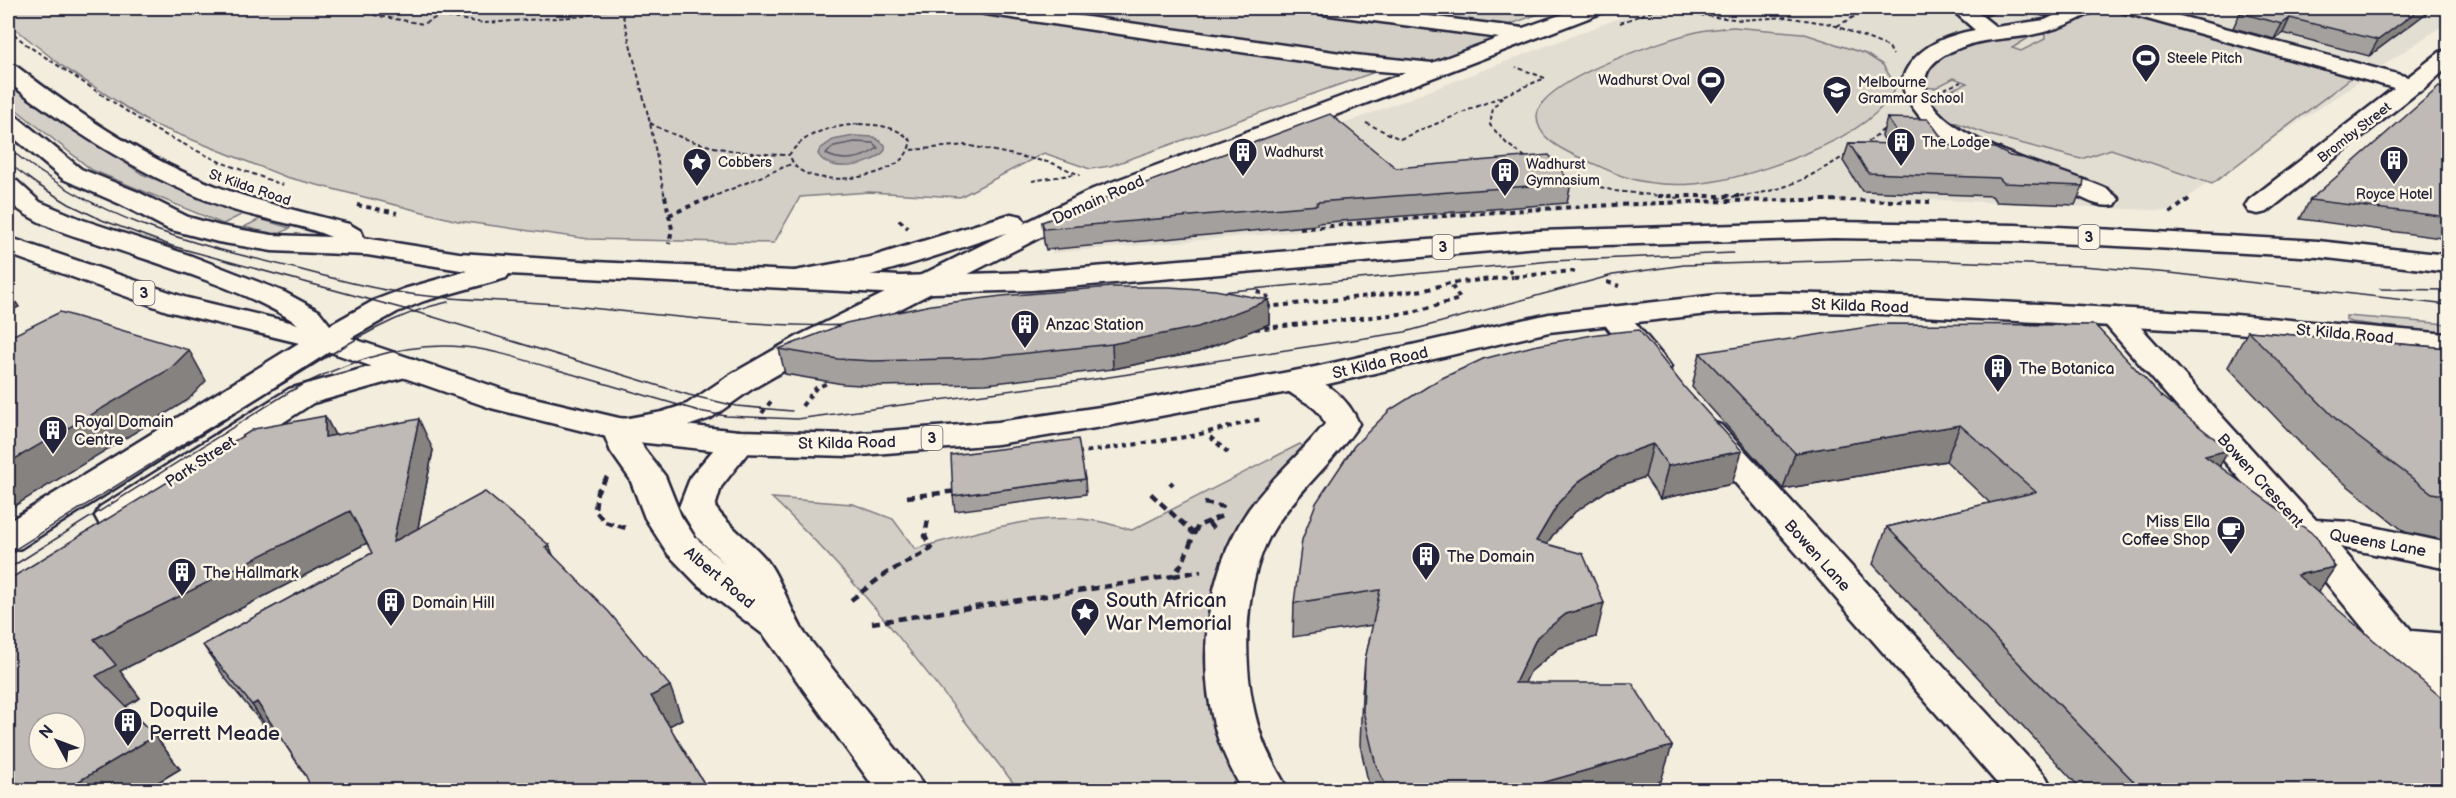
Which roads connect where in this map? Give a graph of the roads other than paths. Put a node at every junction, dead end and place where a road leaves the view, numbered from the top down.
1 (986, 8) edge
2 (1322, 8) edge
3 (1597, 8) edge
4 (1960, 8) edge
5 (2086, 8) edge
6 (2129, 8) edge
7 (1991, 33) junction
8 (1524, 35) junction
9 (2448, 57) edge
10 (1434, 69) junction
11 (8, 71) edge
12 (2418, 91) junction
13 (8, 121) edge
14 (8, 187) edge
15 (1102, 195) junction
16 (2106, 199) dead end
17 (2258, 206) dead end
18 (8, 245) edge
19 (367, 247) junction
20 (2448, 263) edge
21 (518, 266) junction
22 (774, 280) junction
23 (925, 284) junction
24 (1613, 315) junction
25 (2115, 317) junction
26 (326, 340) junction
27 (2448, 343) edge
28 (405, 367) junction
29 (1294, 381) junction
30 (619, 429) junction
31 (739, 442) junction
32 (88, 532) edge
33 (2307, 532) junction
34 (8, 539) edge
35 (2448, 556) edge
36 (778, 625) junction
37 (2402, 645) junction
38 (2448, 649) edge
39 (2448, 702) edge
40 (902, 790) edge
41 (1265, 790) edge
42 (2030, 790) edge

1 - 10 main road
2 - 8 main road
3 - 8 main road, Domain Road
4 - 7 main road
5 - 7 main road
6 - 12 main road
7 - 16 main road
8 - 10 main road, Domain Road
9 - 12 main road, Bromby Street
10 - 15 main road, Domain Road
11 - 19 main road, St Kilda Road
12 - 17 main road, Bromby Street
13 - 19 main road, St Kilda Road / 3
14 - 26 main road
15 - 22 main road
15 - 23 main road, Domain Road
18 - 26 main road, St Kilda Road / 3
19 - 21 main road, St Kilda Road / 3
20 - 23 main road, St Kilda Road / 3
21 - 22 main road, St Kilda Road / 3
21 - 26 main road
22 - 23 main road, St Kilda Road / 3
23 - 30 main road, Domain Road
24 - 25 main road, St Kilda Road / 3
24 - 29 main road, St Kilda Road / 3
24 - 42 main road, Bowen Lane
25 - 27 main road, St Kilda Road / 3
25 - 33 main road, Bowen Crescent
26 - 28 main road, St Kilda Road / 3
26 - 34 main road
28 - 30 main road, St Kilda Road / 3
28 - 32 main road, Park Street
29 - 31 main road, St Kilda Road / 3
29 - 41 main road
30 - 31 main road, St Kilda Road / 3
30 - 36 main road, Albert Road
31 - 36 main road, Albert Road
33 - 35 main road, Queens Lane
33 - 37 main road, Bowen Crescent
36 - 40 main road, Albert Road
37 - 38 main road
37 - 39 main road, Bowen Crescent

